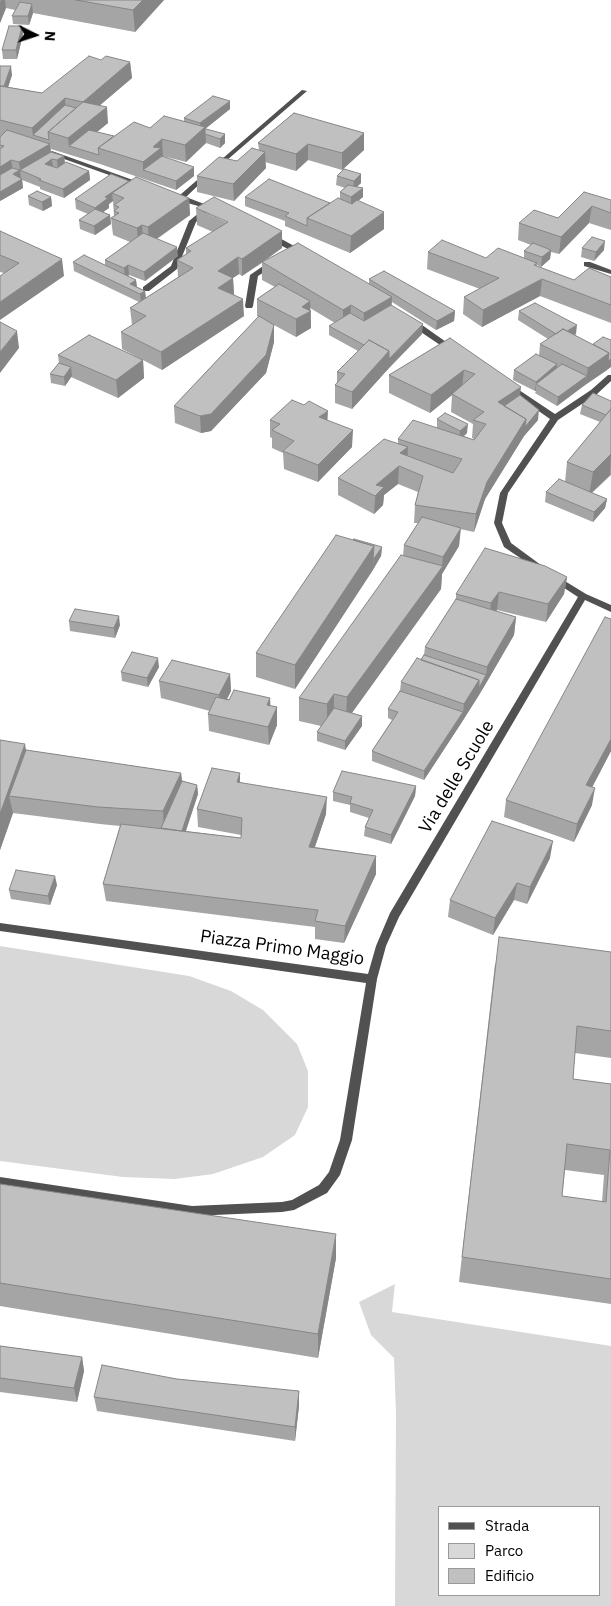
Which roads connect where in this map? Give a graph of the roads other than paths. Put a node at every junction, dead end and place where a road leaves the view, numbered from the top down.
1 (304, 91) dead end
2 (42, 150) edge
3 (153, 188) edge
4 (171, 194) edge
5 (180, 198) junction
6 (210, 208) junction
7 (219, 212) edge
8 (262, 233) edge
9 (297, 249) junction
10 (286, 255) edge
11 (313, 259) edge
12 (278, 260) edge
13 (587, 264) dead end
14 (611, 272) edge
15 (146, 289) edge
16 (249, 306) dead end
17 (401, 315) edge
18 (458, 353) edge
19 (611, 377) edge
20 (499, 381) edge
21 (555, 418) junction
22 (583, 596) junction
23 (611, 609) edge
24 (0, 927) edge
25 (372, 979) junction
26 (0, 1182) edge

1 - 5 street
2 - 3 street
4 - 5 street
5 - 6 street
6 - 7 street
6 - 15 street
8 - 9 street
9 - 10 street
9 - 11 street
12 - 16 street
13 - 14 street
17 - 18 street
19 - 21 street
20 - 21 street
21 - 22 street
22 - 23 street
22 - 25 street, Via delle Scuole
24 - 25 street, Piazza Primo Maggio
25 - 26 street, Piazza Primo Maggio

